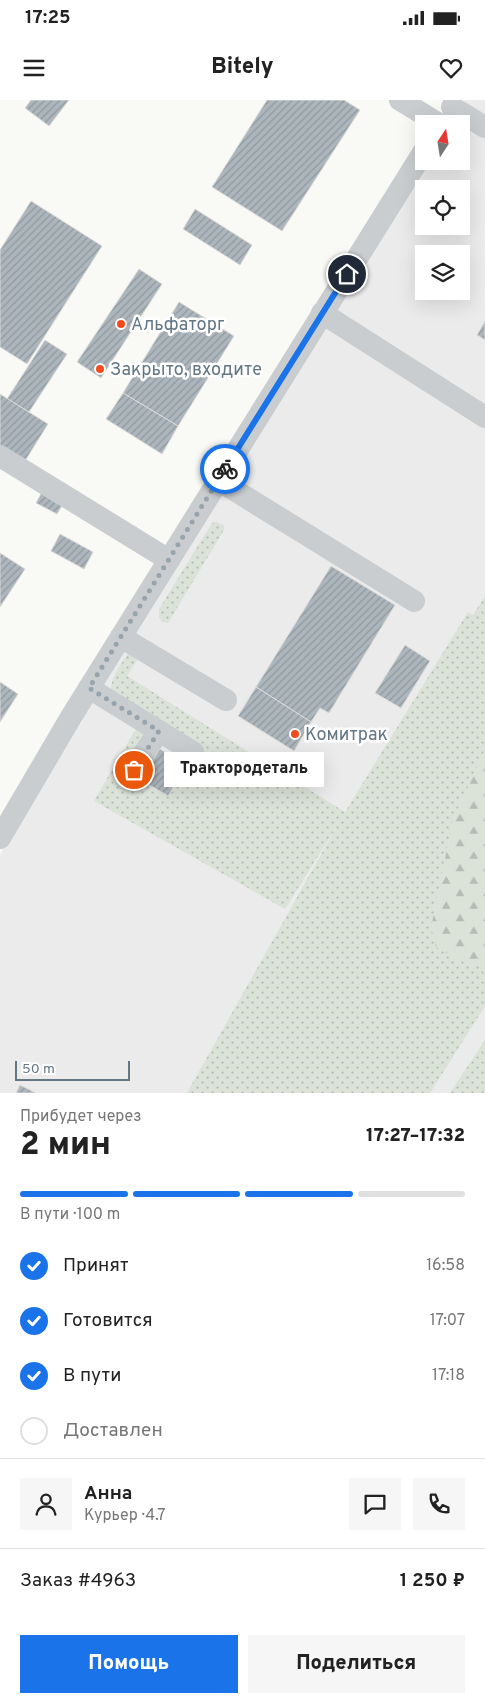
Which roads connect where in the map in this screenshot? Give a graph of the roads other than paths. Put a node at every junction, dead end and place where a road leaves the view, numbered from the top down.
1 (400, 100) edge
2 (447, 114) edge
3 (485, 127) edge
4 (415, 166) edge
5 (322, 313) junction
6 (485, 417) edge
7 (0, 456) edge
8 (218, 480) junction
9 (169, 560) junction
10 (414, 601) dead end
11 (121, 637) junction
12 (89, 688) junction
13 (226, 700) dead end
14 (159, 731) junction
15 (193, 752) dead end
16 (134, 770) dead end
17 (0, 838) edge

1 - 2 street
2 - 3 street
4 - 5 street
5 - 6 street
5 - 8 street
7 - 9 street
8 - 9 street
8 - 10 street
9 - 11 street
11 - 12 street
11 - 13 street
12 - 14 street
12 - 17 street
14 - 15 street
14 - 16 street

